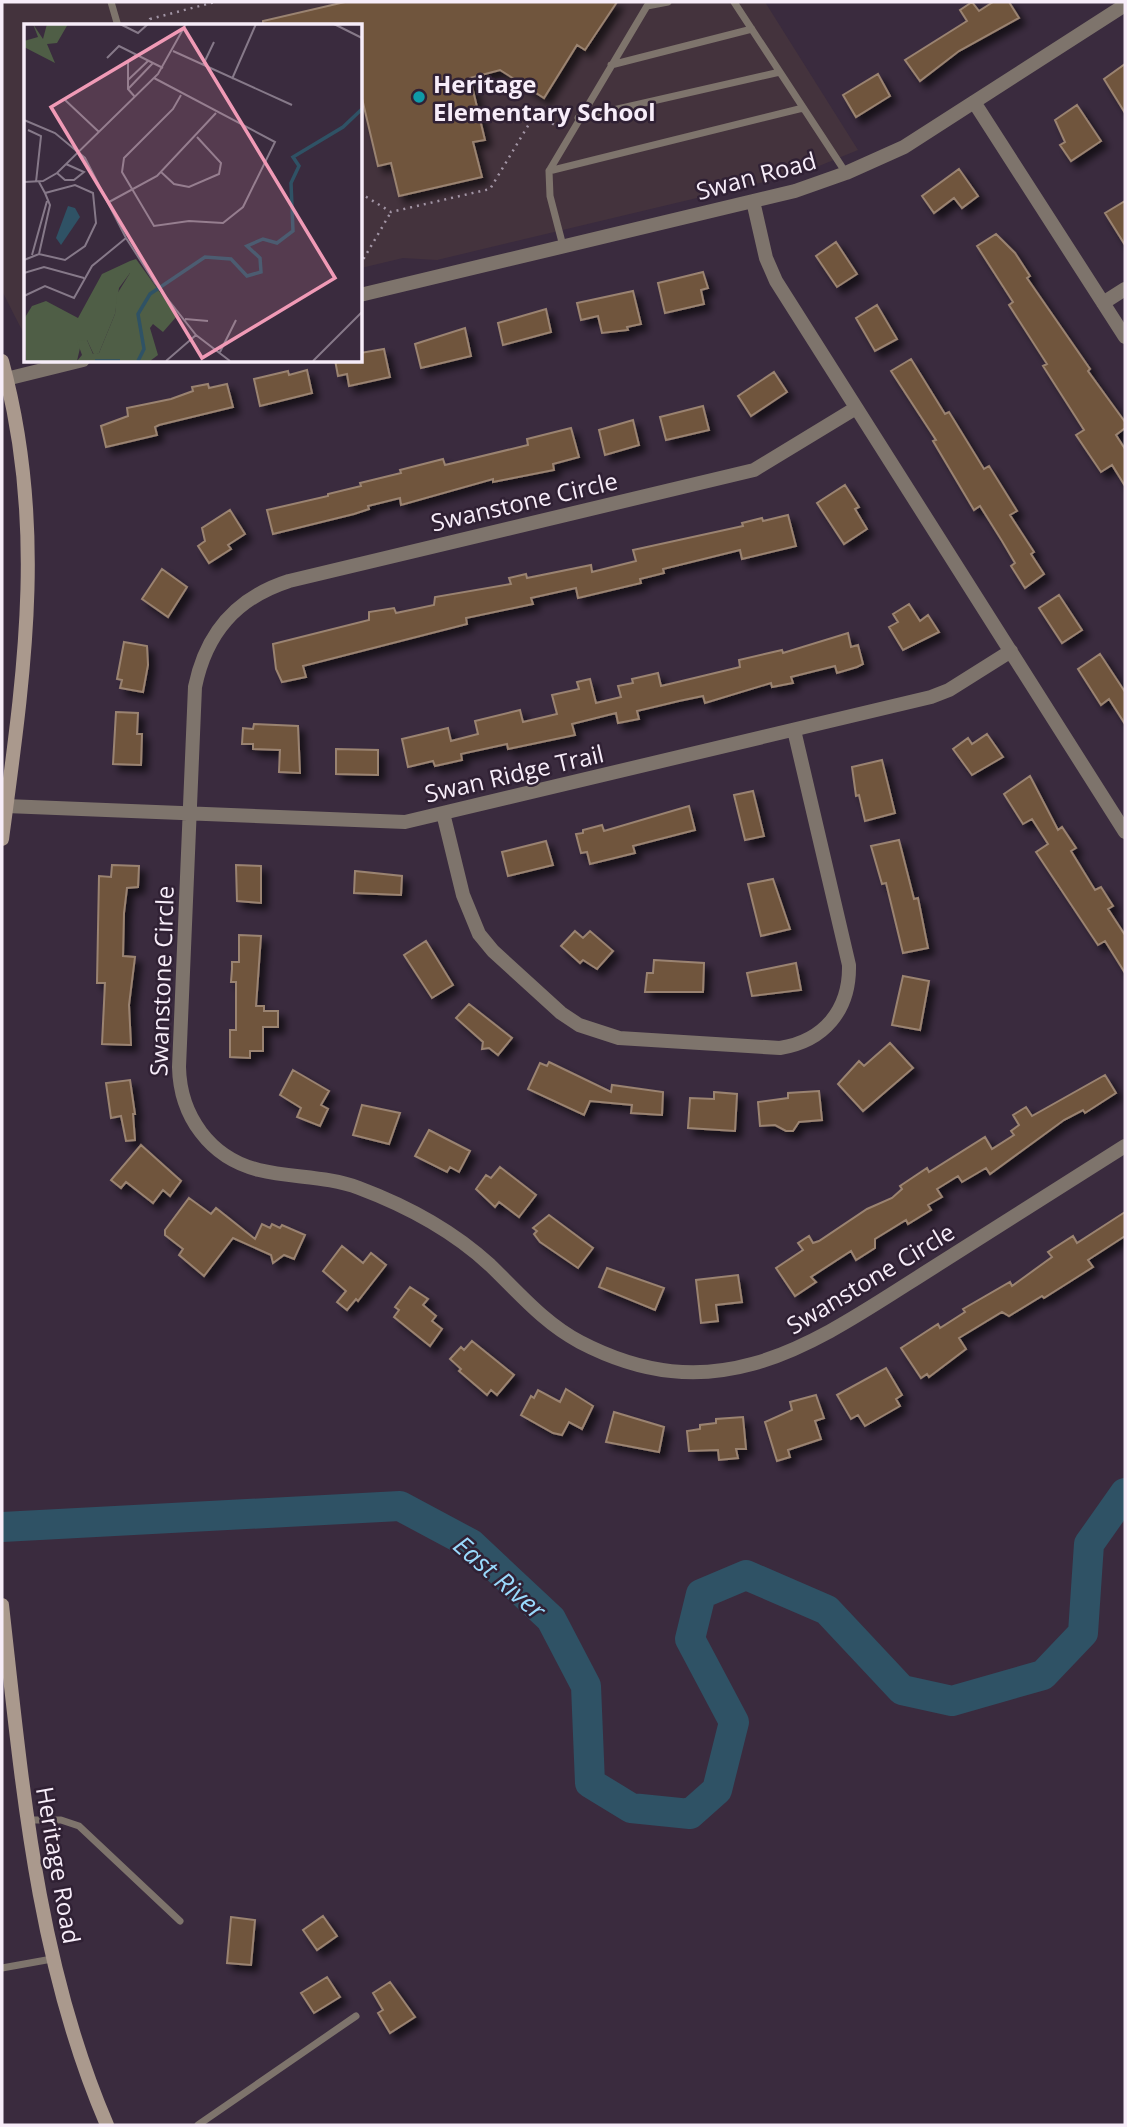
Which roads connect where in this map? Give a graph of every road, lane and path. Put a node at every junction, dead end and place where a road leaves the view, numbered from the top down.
1 (111, 2) edge
2 (215, 2) edge
3 (668, 2) edge
4 (734, 2) edge
5 (1125, 5) edge
6 (117, 24) edge
7 (151, 24) edge
8 (752, 29) junction
9 (610, 65) junction
10 (780, 72) junction
11 (974, 102) junction
12 (803, 108) junction
13 (579, 118) junction
14 (569, 134) junction
15 (549, 171) junction
16 (846, 173) junction
17 (362, 194) edge
18 (752, 201) junction
19 (391, 212) junction
20 (564, 246) junction
21 (362, 262) edge
22 (1125, 289) edge
23 (362, 295) edge
24 (1103, 303) junction
25 (1125, 337) edge
26 (2, 361) edge
27 (75, 362) edge
28 (4, 379) edge
29 (856, 408) junction
30 (1011, 652) junction
31 (794, 730) junction
32 (6, 806) junction
33 (443, 813) junction
34 (190, 815) junction
35 (1125, 832) edge
36 (2, 839) edge
37 (1125, 1146) edge
38 (2, 1605) edge
39 (26, 1820) junction
40 (180, 1921) dead end
41 (52, 1959) junction
42 (2, 1968) edge
43 (356, 2016) dead end
44 (107, 2125) edge
45 (198, 2125) edge

1 - 6 lane
2 - 7 path
3 - 9 lane
4 - 8 lane
5 - 11 street, Swan Road
8 - 9 lane
8 - 10 lane
9 - 13 lane
10 - 12 lane
10 - 13 lane
11 - 16 street, Swan Road
11 - 24 street
12 - 15 lane
12 - 16 lane
13 - 14 lane
14 - 15 lane
14 - 19 path
15 - 20 lane
16 - 18 street, Swan Road
17 - 19 path
18 - 20 street, Swan Road
18 - 29 street
19 - 21 path
20 - 23 street, Swan Road
22 - 24 street
24 - 25 street
26 - 28 main road
27 - 28 street
28 - 32 main road
29 - 30 street
29 - 34 street, Swanstone Circle
30 - 31 street, Swan Ridge Trail
30 - 35 street
31 - 33 street, Swan Ridge Trail
31 - 33 street
32 - 34 street, Swan Ridge Trail
32 - 36 main road
33 - 34 street, Swan Ridge Trail
34 - 37 street, Swanstone Circle
38 - 39 main road, Heritage Road
39 - 40 lane
39 - 41 main road, Heritage Road
41 - 42 lane
41 - 44 main road, Heritage Road
43 - 45 lane

